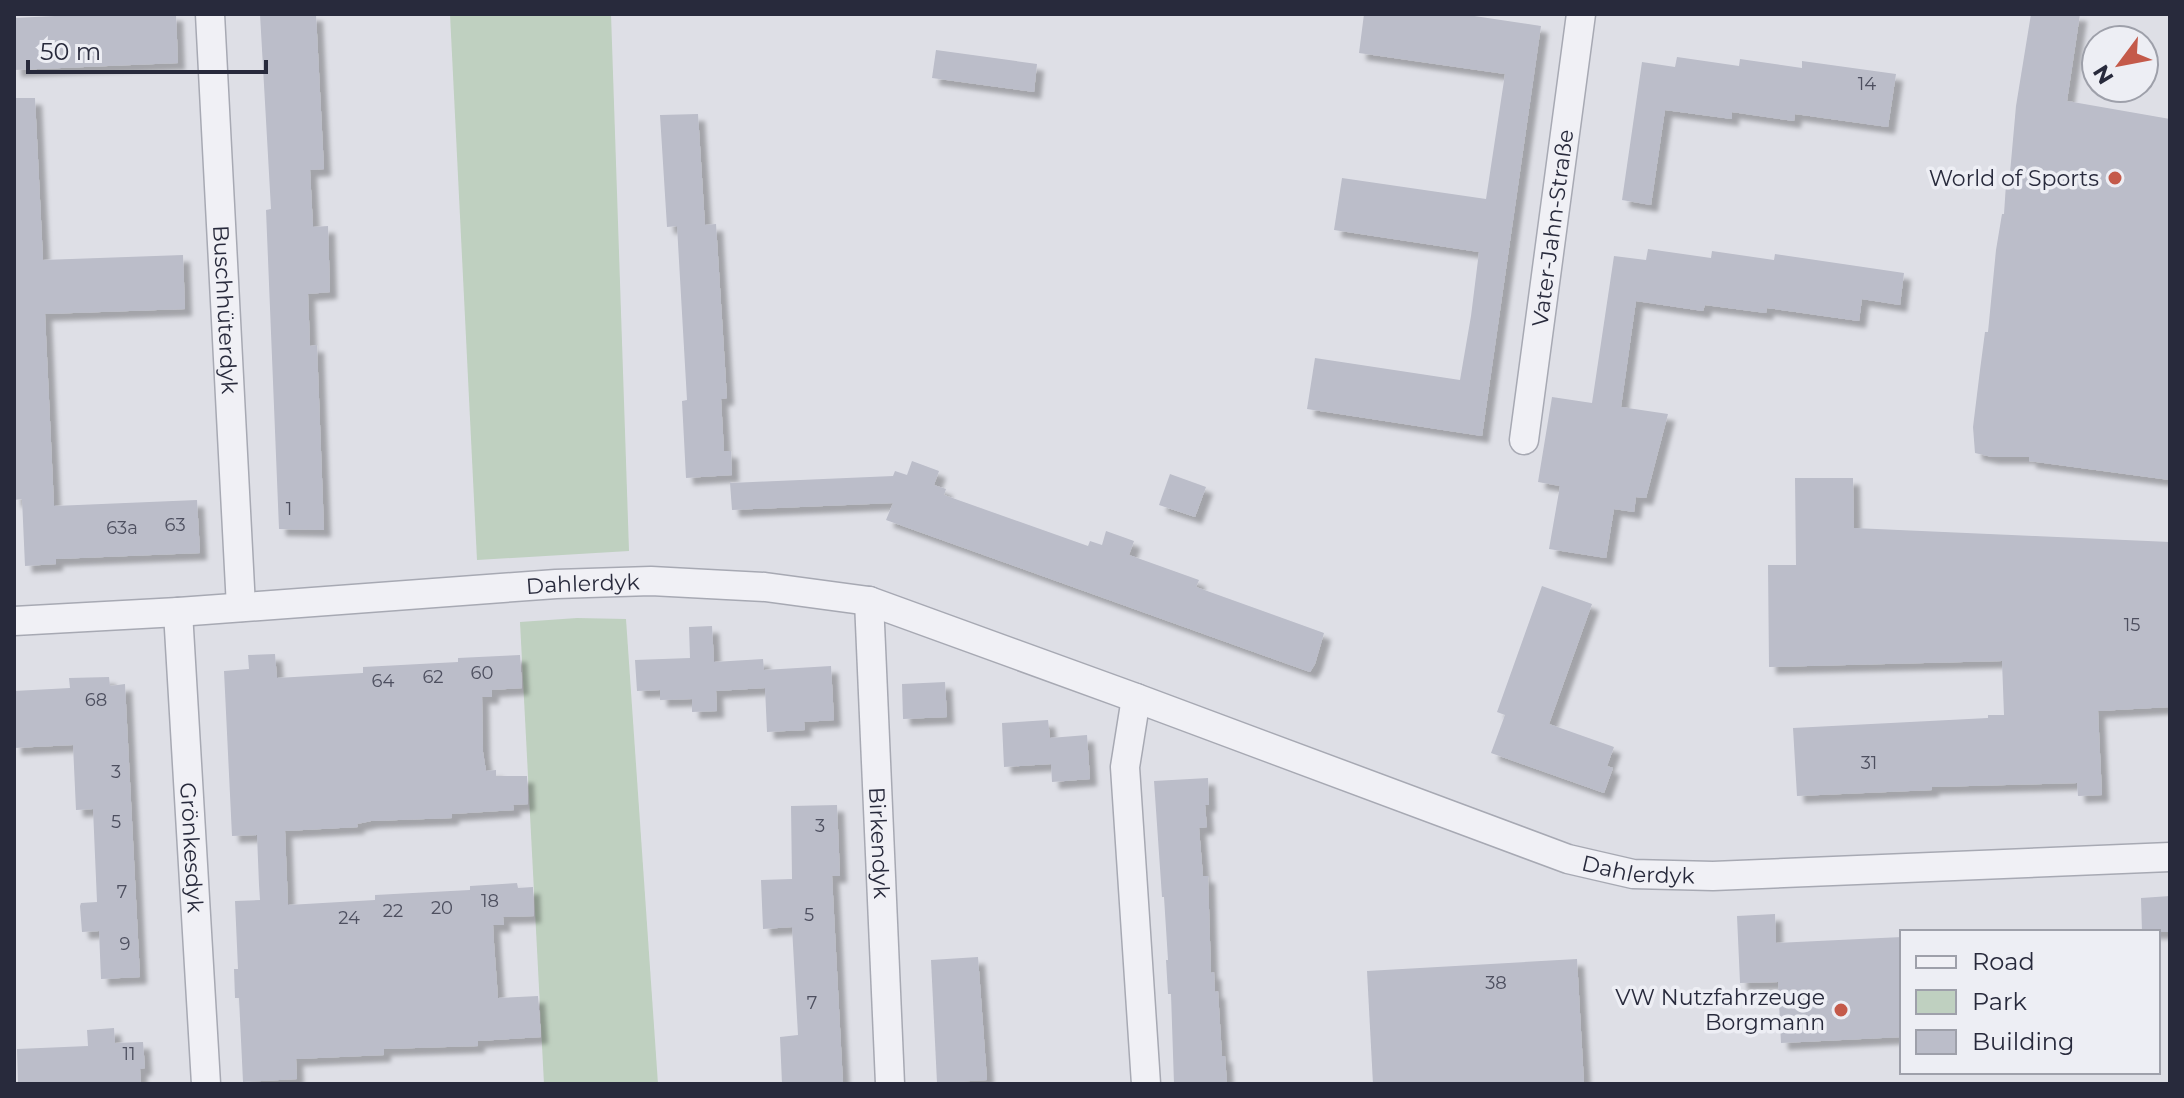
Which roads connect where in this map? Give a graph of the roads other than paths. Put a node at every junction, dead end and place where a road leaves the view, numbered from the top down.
1 (210, 14) edge
2 (1581, 14) edge
3 (1524, 440) dead end
4 (869, 601) junction
5 (241, 607) junction
6 (178, 612) junction
7 (14, 621) edge
8 (1136, 698) junction
9 (2170, 857) edge
10 (206, 1084) edge
11 (890, 1084) edge
12 (1146, 1084) edge

1 - 5 street, Buschhüterdyk
2 - 3 street, Vater-Jahn-Straße
4 - 5 street, Dahlerdyk
4 - 8 street, Dahlerdyk
4 - 11 street, Birkendyk
5 - 6 street, Dahlerdyk
6 - 7 street, Dahlerdyk
6 - 10 street, Grönkesdyk
8 - 9 street, Dahlerdyk
8 - 12 street

